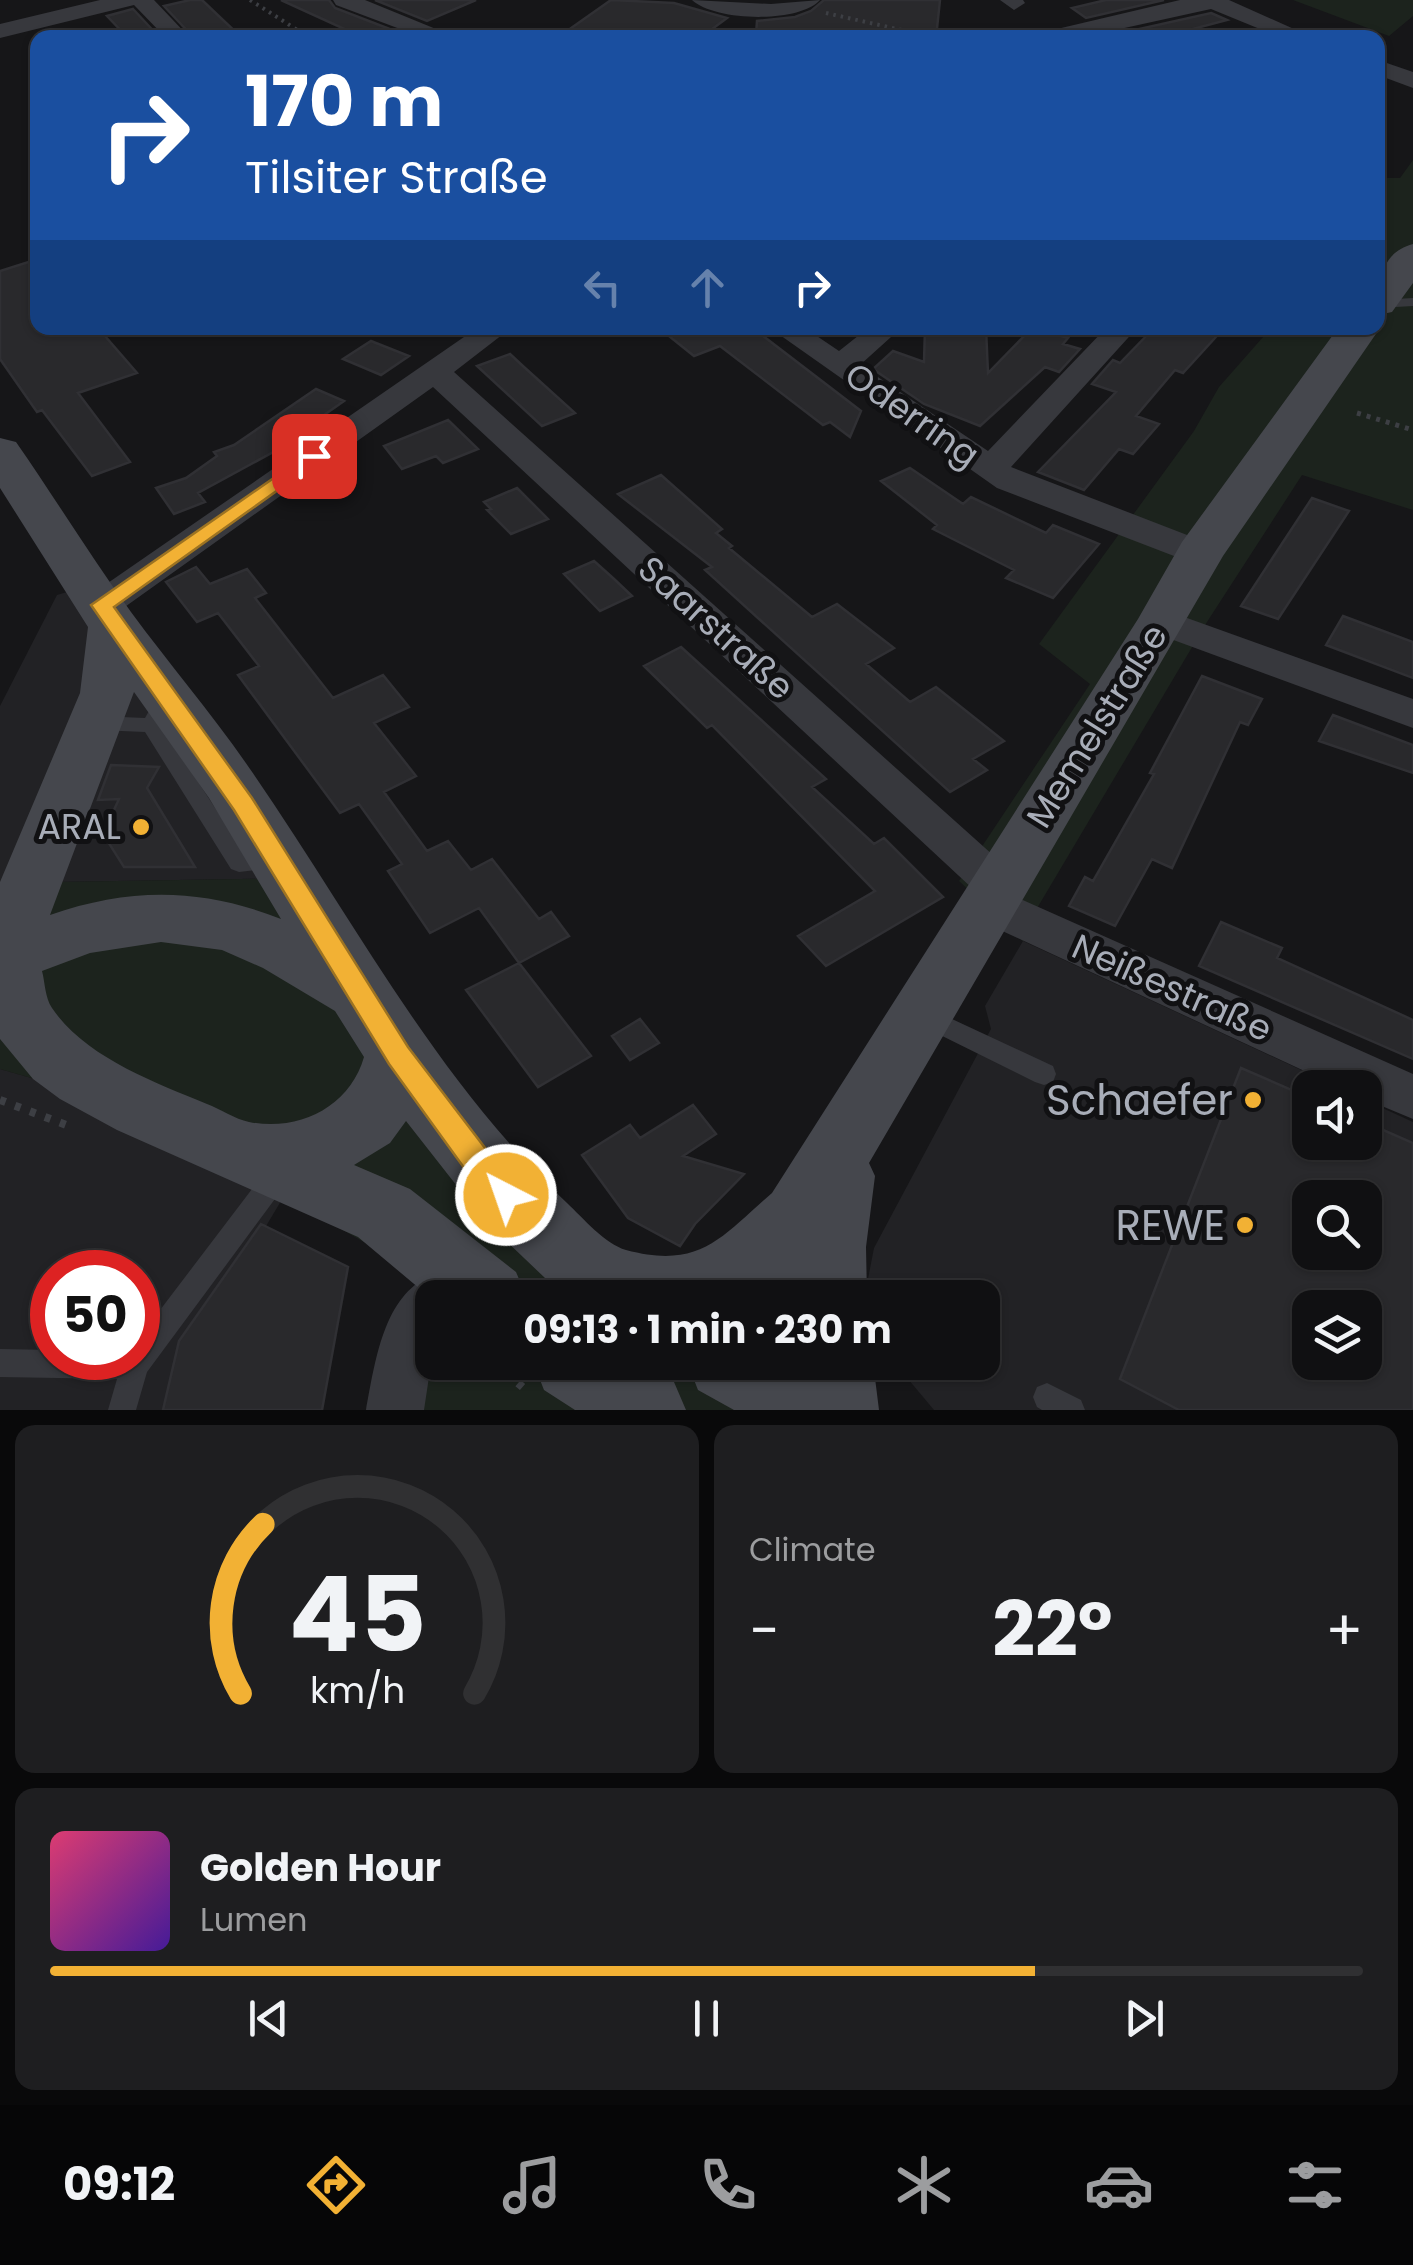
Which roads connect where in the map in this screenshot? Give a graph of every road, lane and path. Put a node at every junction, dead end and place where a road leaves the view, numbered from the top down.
1 (128, 0) edge
2 (141, 0) edge
3 (250, 0) edge
4 (344, 0) edge
5 (703, 0) edge
6 (99, 3) edge
7 (804, 3) edge
8 (170, 30) edge
9 (297, 30) edge
10 (425, 30) edge
11 (907, 30) edge
12 (1082, 30) edge
13 (1283, 30) edge
14 (0, 31) edge
15 (1385, 62) edge
16 (1413, 81) edge
17 (1413, 256) edge
18 (1385, 294) edge
19 (1413, 302) edge
20 (1385, 304) edge
21 (486, 335) edge
22 (796, 335) edge
23 (877, 335) edge
24 (1115, 335) edge
25 (1354, 335) edge
26 (841, 365) junction
27 (434, 371) junction
28 (1358, 413) dead end
29 (1413, 430) edge
30 (990, 470) junction
31 (8, 478) edge
32 (1200, 553) junction
33 (108, 615) junction
34 (1162, 622) junction
35 (139, 714) junction
36 (1413, 714) edge
37 (992, 894) junction
38 (6, 982) edge
39 (358, 995) junction
40 (920, 1014) junction
41 (398, 1056) junction
42 (1044, 1074) dead end
43 (1413, 1097) edge
44 (848, 1133) junction
45 (265, 1160) junction
46 (798, 1216) junction
47 (442, 1280) edge
48 (602, 1280) edge
49 (727, 1280) edge
50 (782, 1280) edge
51 (829, 1280) edge
52 (160, 1326) edge
53 (415, 1336) edge
54 (0, 1363) edge
55 (30, 1363) edge
56 (131, 1380) edge
57 (600, 1380) edge
58 (780, 1382) edge
59 (122, 1410) edge
60 (395, 1410) edge
61 (646, 1410) edge
62 (839, 1410) edge

1 - 6 street
2 - 8 street
3 - 9 path
4 - 10 street
5 - 7 street
6 - 14 street
7 - 11 path
12 - 13 street
15 - 16 street
17 - 18 main road
19 - 20 lane
21 - 27 street
22 - 26 street, Oderring
23 - 26 street
24 - 30 street, Oderring
25 - 32 main road, Memelstraße
26 - 30 street, Oderring
27 - 33 street
27 - 37 street, Saarstraße
28 - 29 path
30 - 32 street, Oderring
31 - 33 main road
32 - 34 main road, Memelstraße
33 - 35 main road
34 - 36 street
34 - 37 main road, Memelstraße
35 - 38 main road
35 - 39 main road
37 - 40 main road, Memelstraße
37 - 43 street, Neißestraße
38 - 39 main road
38 - 45 main road
39 - 41 main road
40 - 42 lane
40 - 44 main road, Memelstraße
41 - 45 main road
41 - 48 main road
44 - 46 main road, Memelstraße
44 - 51 main road, Memelstraße
45 - 47 main road
45 - 52 lane
46 - 49 main road
46 - 50 main road, Memelstraße
53 - 60 street
54 - 55 lane
56 - 59 lane
57 - 61 main road
58 - 62 main road

